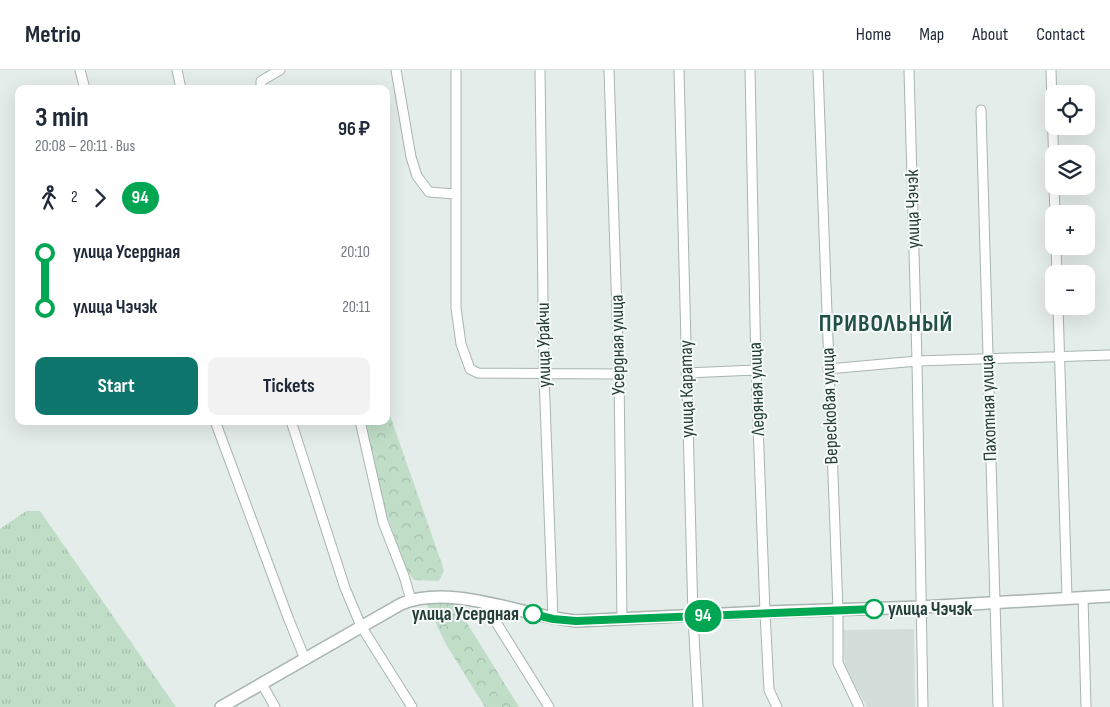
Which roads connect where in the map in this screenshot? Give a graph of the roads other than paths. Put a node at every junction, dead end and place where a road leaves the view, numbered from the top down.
1 (80, 70) edge
2 (177, 70) edge
3 (280, 70) edge
4 (396, 70) edge
5 (456, 70) edge
6 (540, 70) edge
7 (609, 70) edge
8 (679, 70) edge
9 (750, 70) edge
10 (818, 70) edge
11 (909, 70) edge
12 (1051, 70) edge
13 (84, 85) edge
14 (180, 85) edge
15 (261, 85) edge
16 (981, 110) dead end
17 (1053, 145) edge
18 (455, 194) junction
19 (1058, 315) edge
20 (1110, 356) edge
21 (1059, 358) junction
22 (988, 359) junction
23 (917, 361) junction
24 (828, 369) junction
25 (756, 370) junction
26 (686, 373) junction
27 (619, 374) junction
28 (544, 375) junction
29 (216, 425) edge
30 (292, 425) edge
31 (361, 425) edge
32 (1110, 596) edge
33 (1067, 597) junction
34 (1083, 598) junction
35 (411, 600) junction
36 (995, 602) junction
37 (484, 603) junction
38 (921, 607) junction
39 (838, 610) junction
40 (765, 612) junction
41 (693, 617) junction
42 (553, 619) junction
43 (622, 620) junction
44 (361, 626) junction
45 (305, 659) junction
46 (262, 684) junction
47 (221, 707) edge
48 (275, 707) edge
49 (412, 707) edge
50 (549, 707) edge
51 (698, 707) edge
52 (777, 707) edge
53 (859, 707) edge
54 (923, 707) edge
55 (998, 707) edge
56 (1086, 707) edge

1 - 13 street
2 - 14 street
3 - 15 street
4 - 18 street
5 - 18 street
6 - 28 street, улица Уракчи
7 - 27 street, Усердная улица
8 - 26 street, улица Каратау
9 - 25 street, Ледяная улица
10 - 24 street, Вересковая улица
11 - 23 street, улица Чэчэк
12 - 17 street
16 - 22 street, Пахотная улица
18 - 28 street
19 - 21 street
20 - 21 street
21 - 22 street
21 - 33 street
22 - 23 street
22 - 36 street, Пахотная улица
23 - 24 street
23 - 38 street, улица Чэчэк
24 - 39 street, Вересковая улица
25 - 26 street
25 - 40 street, Ледяная улица
26 - 41 street, улица Каратау
27 - 28 street
27 - 43 street, Усердная улица
28 - 42 street, улица Уракчи
29 - 45 street
30 - 44 street
31 - 35 street
32 - 34 street
33 - 34 street
33 - 36 street
34 - 56 street
35 - 37 street
35 - 44 street
36 - 38 street
36 - 55 street, Пахотная улица
37 - 42 street
37 - 50 street
38 - 39 street
38 - 54 street, улица Чэчэк
39 - 40 street
39 - 53 street, Вересковая улица
40 - 41 street
40 - 52 street, Ледяная улица
41 - 43 street
41 - 51 street, улица Каратау
42 - 43 street
44 - 45 street
44 - 49 street
45 - 46 street
46 - 47 street
46 - 48 street

